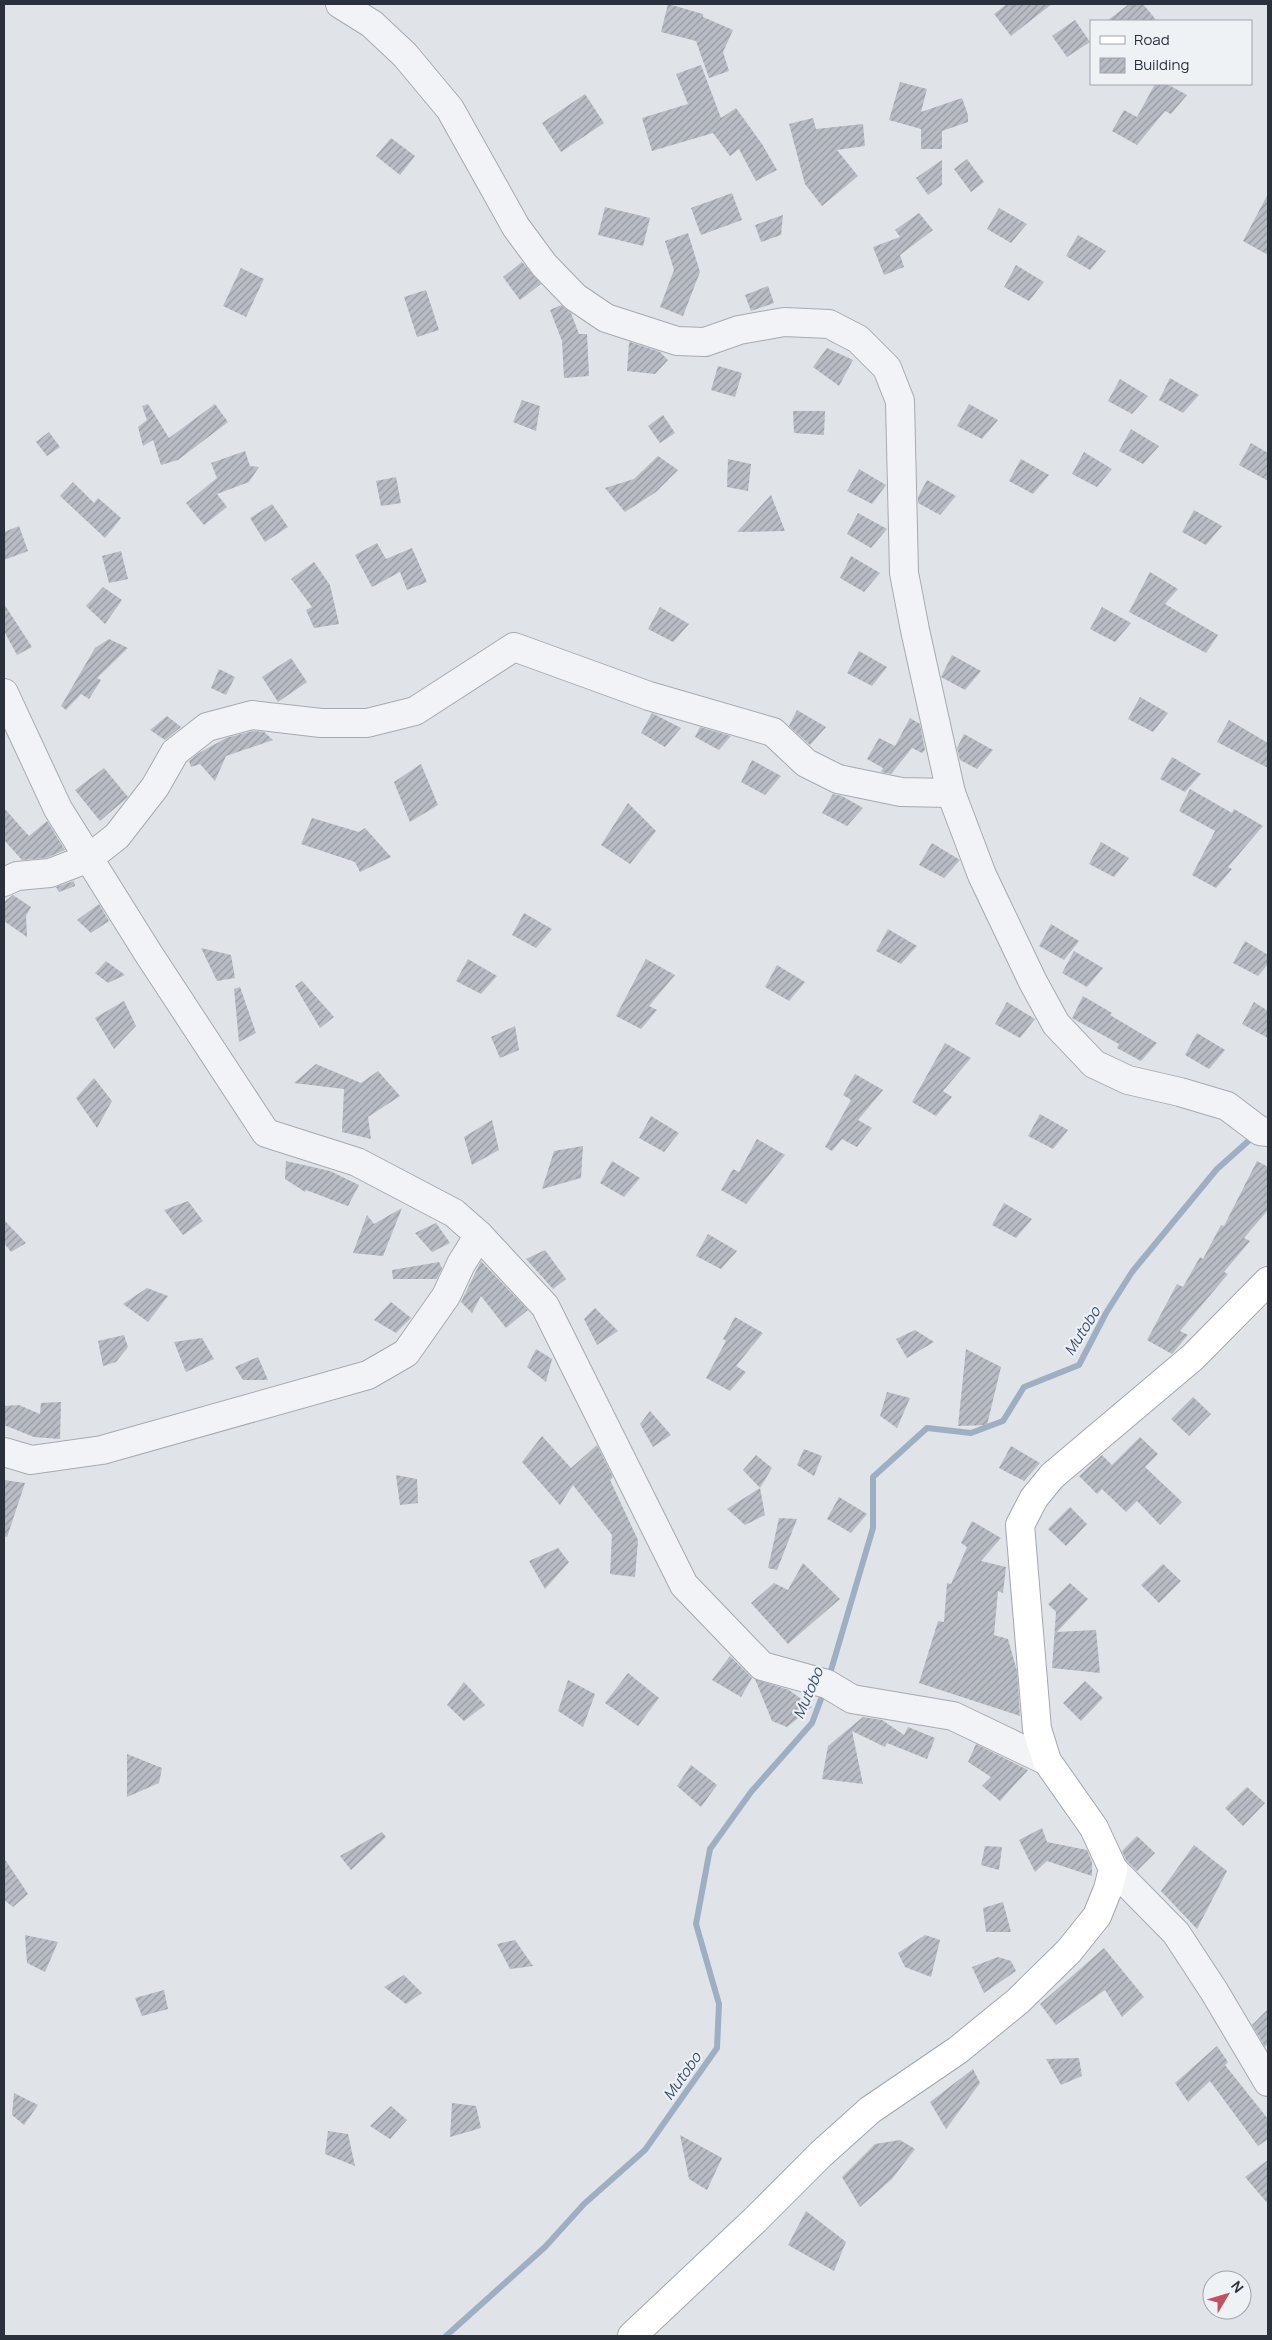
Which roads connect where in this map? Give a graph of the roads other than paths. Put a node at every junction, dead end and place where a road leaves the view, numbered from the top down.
1 (340, 4) edge
2 (4, 692) edge
3 (951, 793) junction
4 (89, 858) junction
5 (4, 882) edge
6 (1268, 1132) edge
7 (479, 1235) junction
8 (1268, 1281) edge
9 (4, 1452) edge
10 (1047, 1761) junction
11 (1113, 1869) junction
12 (1268, 2082) edge
13 (632, 2336) edge

1 - 3 street
2 - 4 street
3 - 4 street
3 - 6 street
4 - 5 street
4 - 7 street
7 - 9 street
7 - 10 street
8 - 10 main road
10 - 11 main road
11 - 12 street
11 - 13 main road

